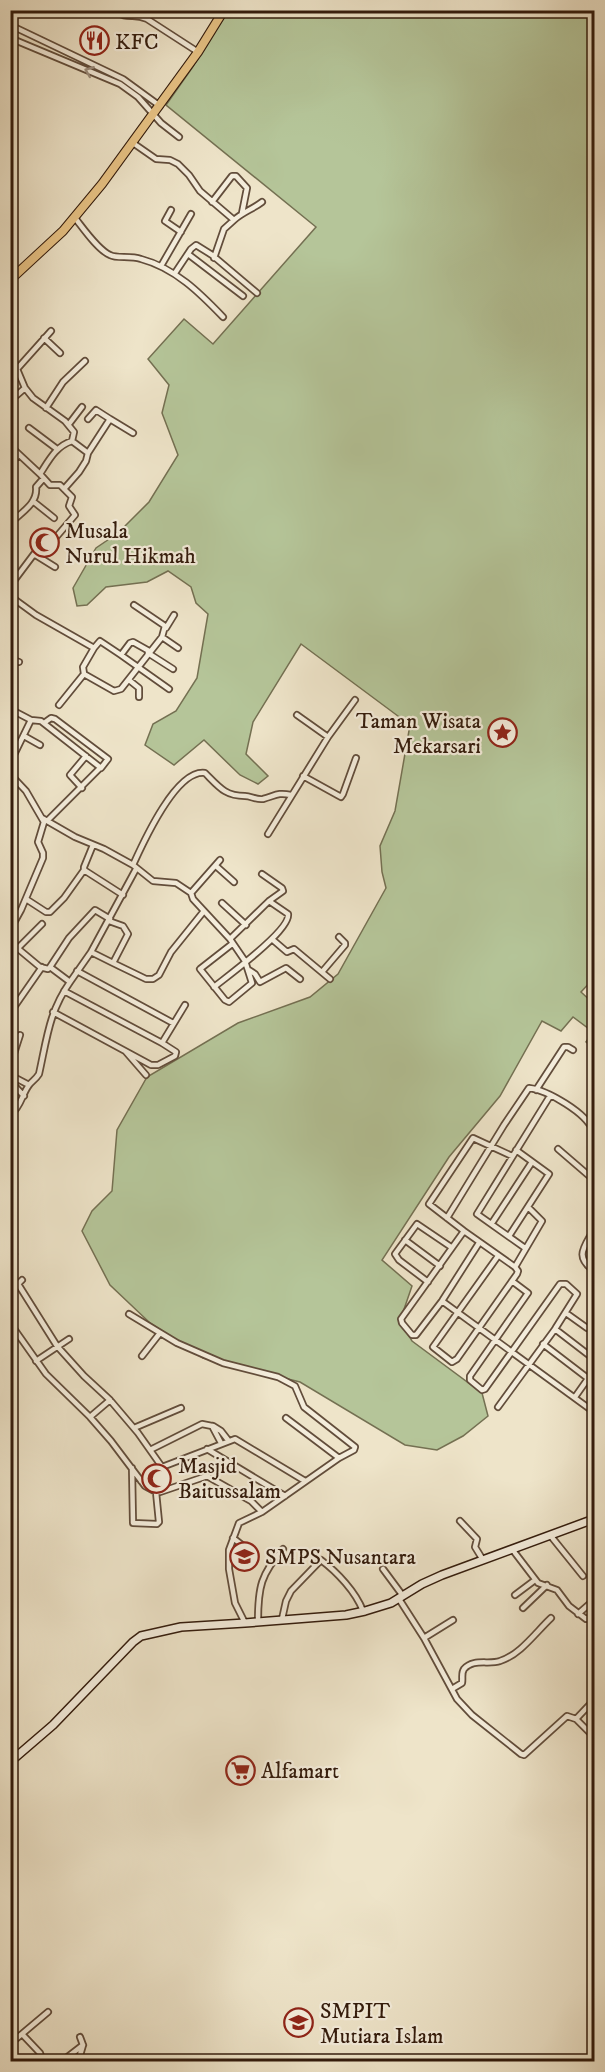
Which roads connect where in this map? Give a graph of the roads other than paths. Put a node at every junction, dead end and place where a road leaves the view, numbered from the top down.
1 (113, 10) edge
2 (224, 10) edge
3 (10, 25) edge
4 (10, 38) edge
5 (49, 44) junction
6 (198, 52) junction
7 (45, 54) junction
8 (160, 106) junction
9 (154, 115) junction
10 (179, 137) dead end
11 (133, 143) junction
12 (213, 202) junction
13 (262, 202) dead end
14 (171, 210) dead end
15 (242, 213) junction
16 (191, 214) dead end
17 (75, 218) junction
18 (234, 220) junction
19 (182, 232) junction
20 (188, 254) junction
21 (214, 258) junction
22 (161, 266) junction
23 (175, 273) junction
24 (10, 280) edge
25 (257, 293) dead end
26 (243, 296) dead end
27 (224, 317) dead end
28 (51, 331) dead end
29 (44, 338) junction
30 (60, 353) dead end
31 (86, 361) dead end
32 (10, 366) edge
33 (17, 369) junction
34 (25, 388) junction
35 (10, 402) edge
36 (81, 406) dead end
37 (46, 408) junction
38 (88, 419) dead end
39 (110, 420) junction
40 (69, 424) junction
41 (29, 428) dead end
42 (133, 434) dead end
43 (72, 441) junction
44 (10, 446) edge
45 (57, 449) junction
46 (88, 453) junction
47 (20, 455) junction
48 (10, 464) edge
49 (41, 476) junction
50 (64, 489) junction
51 (34, 502) junction
52 (54, 518) dead end
53 (10, 524) edge
54 (40, 556) junction
55 (55, 567) dead end
56 (10, 586) edge
57 (10, 596) edge
58 (134, 605) dead end
59 (174, 615) dead end
60 (166, 628) junction
61 (162, 637) junction
62 (94, 648) junction
63 (178, 648) dead end
64 (149, 652) junction
65 (121, 655) junction
66 (10, 659) edge
67 (19, 662) dead end
68 (139, 667) junction
69 (173, 669) dead end
70 (84, 674) junction
71 (129, 680) junction
72 (169, 689) dead end
73 (139, 697) dead end
74 (355, 700) dead end
75 (59, 705) dead end
76 (10, 709) edge
77 (297, 715) dead end
78 (31, 720) junction
79 (44, 723) junction
80 (24, 736) junction
81 (328, 737) junction
82 (40, 745) dead end
83 (10, 749) edge
84 (15, 753) junction
85 (86, 756) junction
86 (356, 758) dead end
87 (10, 763) edge
88 (100, 768) junction
89 (10, 774) edge
90 (303, 776) junction
91 (15, 779) junction
92 (10, 785) edge
93 (81, 788) junction
94 (291, 795) junction
95 (45, 820) junction
96 (268, 834) dead end
97 (93, 845) junction
98 (220, 860) dead end
99 (216, 866) junction
100 (135, 867) junction
101 (84, 870) junction
102 (262, 874) dead end
103 (234, 882) dead end
104 (191, 893) junction
105 (123, 895) junction
106 (26, 898) junction
107 (269, 901) junction
108 (222, 903) dead end
109 (204, 910) junction
110 (110, 920) junction
111 (42, 924) dead end
112 (246, 925) junction
113 (10, 930) edge
114 (339, 938) dead end
115 (273, 940) junction
116 (10, 942) edge
117 (231, 942) junction
118 (18, 948) junction
119 (91, 952) junction
120 (246, 961) junction
121 (113, 963) junction
122 (50, 967) junction
123 (42, 968) junction
124 (249, 970) junction
125 (77, 971) junction
126 (322, 972) junction
127 (300, 979) dead end
128 (330, 980) dead end
129 (70, 982) junction
130 (214, 987) junction
131 (64, 991) junction
132 (185, 1005) dead end
133 (53, 1012) junction
134 (10, 1013) edge
135 (173, 1023) junction
136 (20, 1035) dead end
137 (162, 1043) junction
138 (123, 1050) junction
139 (573, 1050) dead end
140 (10, 1066) edge
141 (10, 1075) edge
142 (146, 1075) dead end
143 (10, 1081) edge
144 (29, 1085) junction
145 (536, 1090) junction
146 (24, 1096) junction
147 (550, 1096) junction
148 (10, 1116) edge
149 (594, 1130) edge
150 (594, 1141) edge
151 (491, 1147) junction
152 (558, 1149) dead end
153 (516, 1150) junction
154 (512, 1156) junction
155 (532, 1162) junction
156 (594, 1180) edge
157 (528, 1207) junction
158 (447, 1218) junction
159 (492, 1223) junction
160 (594, 1228) edge
161 (464, 1231) junction
162 (509, 1236) junction
163 (405, 1240) junction
164 (479, 1243) junction
165 (451, 1247) junction
166 (525, 1248) junction
167 (498, 1256) junction
168 (440, 1266) junction
169 (515, 1267) junction
170 (594, 1271) edge
171 (512, 1281) junction
172 (428, 1282) junction
173 (10, 1292) edge
174 (442, 1301) junction
175 (457, 1313) junction
176 (566, 1313) junction
177 (129, 1314) dead end
178 (10, 1323) edge
179 (478, 1328) junction
180 (587, 1328) dead end
181 (555, 1329) junction
182 (160, 1333) junction
183 (69, 1339) dead end
184 (495, 1340) junction
185 (543, 1344) junction
186 (57, 1346) junction
187 (512, 1352) junction
188 (142, 1356) dead end
189 (594, 1359) edge
190 (36, 1361) junction
191 (529, 1364) junction
192 (594, 1370) edge
193 (588, 1379) junction
194 (594, 1383) edge
195 (575, 1397) junction
196 (110, 1400) junction
197 (498, 1407) dead end
198 (181, 1408) dead end
199 (594, 1412) edge
200 (90, 1417) junction
201 (286, 1418) dead end
202 (212, 1426) junction
203 (134, 1428) junction
204 (228, 1440) junction
205 (222, 1443) junction
206 (207, 1449) junction
207 (150, 1450) junction
208 (339, 1458) junction
209 (162, 1467) junction
210 (132, 1468) junction
211 (141, 1481) junction
212 (305, 1481) junction
213 (156, 1492) junction
214 (285, 1496) junction
215 (262, 1512) junction
216 (594, 1520) edge
217 (460, 1521) dead end
218 (550, 1535) junction
219 (233, 1538) junction
220 (284, 1549) dead end
221 (511, 1549) junction
222 (250, 1552) dead end
223 (483, 1560) junction
224 (383, 1569) dead end
225 (583, 1576) dead end
226 (535, 1580) junction
227 (547, 1585) junction
228 (515, 1595) dead end
229 (401, 1598) junction
230 (594, 1600) edge
231 (523, 1608) dead end
232 (363, 1611) junction
233 (578, 1614) junction
234 (594, 1616) edge
235 (551, 1618) dead end
236 (282, 1619) junction
237 (453, 1620) dead end
238 (258, 1621) junction
239 (245, 1623) junction
240 (424, 1638) junction
241 (452, 1689) junction
242 (594, 1701) edge
243 (576, 1719) junction
244 (594, 1737) edge
245 (10, 1761) edge
246 (48, 2012) dead end
247 (22, 2034) junction
248 (80, 2037) dead end
249 (10, 2044) edge
250 (83, 2045) junction
251 (44, 2061) edge
252 (61, 2061) edge
253 (78, 2061) edge

1 - 6 street
2 - 6 main road
3 - 5 street
4 - 7 street
5 - 7 street
5 - 8 street
6 - 8 main road
9 -> 7 street
8 - 9 main road
9 - 10 street
9 - 11 main road
11 - 12 street
11 - 17 main road
12 - 15 street
12 - 18 street
13 - 15 street
14 - 19 street
15 - 18 street
16 - 19 street
17 - 22 street
17 - 24 main road
18 - 21 street
19 - 22 street
20 - 21 street
20 - 23 street
20 - 26 street
21 - 25 street
22 - 23 street
23 - 27 street
28 - 29 street
29 - 30 street
29 - 33 street
31 - 37 street
32 - 33 street
33 - 34 street
34 - 35 street
34 - 37 street
36 - 40 street
37 - 40 street
38 - 39 street
39 - 42 street
39 - 46 street
40 - 43 street
41 - 45 street
43 - 45 street
43 - 46 street
44 - 47 street
45 - 49 street
46 - 50 street
47 - 48 street
47 - 49 street
49 - 50 street
49 - 51 street
50 - 54 street
51 - 52 street
51 - 53 street
54 - 55 street
54 - 56 street
57 - 62 street
58 - 60 street
59 - 60 street
60 - 61 street
61 - 63 street
61 - 64 street
62 - 65 street
62 - 70 street
64 - 65 street
64 - 68 street
64 - 69 street
65 - 68 street
66 - 67 street
68 - 71 street
68 - 72 street
70 - 71 street
70 - 75 street
71 - 73 street
74 - 81 street
76 - 78 street
77 - 81 street
78 - 79 street
78 - 80 street
79 - 85 street
79 - 88 street
80 - 82 street
80 - 84 street
81 - 90 street
83 - 84 street
84 - 87 street
85 - 88 street
85 - 93 street
86 - 90 street
88 - 93 street
89 - 91 street
90 - 94 street
91 - 92 street
91 - 95 street
93 - 95 street
94 - 96 street
94 - 100 street
95 - 97 street
95 - 106 street
97 - 100 street
97 - 101 street
98 - 99 street
99 - 103 street
99 - 104 street
100 - 104 street
100 - 105 street
101 - 105 street
101 - 106 street
102 - 107 street
104 - 109 street
105 - 110 street
106 - 113 street
107 - 112 street
107 - 115 street
108 - 112 street
109 - 117 street
109 - 121 street
110 - 119 street
110 - 121 street
110 - 122 street
111 - 118 street
112 - 117 street
114 - 126 street
115 - 120 street
115 - 126 street
116 - 118 street
117 - 120 street
117 - 130 street
118 - 123 street
119 - 121 street
119 - 125 street
120 - 124 street
120 - 130 street
122 - 123 street
122 - 129 street
123 - 134 street
124 - 127 street
124 - 130 street
125 - 129 street
125 - 135 street
126 - 128 street
129 - 131 street
131 - 133 street
131 - 137 street
132 - 135 street
133 - 138 street
133 - 144 street
135 - 137 street
136 - 140 street
137 - 138 street
138 - 142 street
139 - 145 street
141 - 144 street
143 - 146 street
144 - 146 street
145 - 147 street
145 - 151 street
146 - 148 street
147 - 149 street
147 - 153 street
149 - 150 street
151 - 154 street
151 - 158 street
151 - 158 street
152 - 156 street
153 - 154 street
153 - 155 street
154 - 159 street
155 - 157 street
155 - 159 street
157 - 162 street
157 - 166 street
158 - 161 street
159 - 162 street
160 - 170 street
161 - 164 street
161 - 165 street
162 - 166 street
163 - 165 street
163 - 168 street
163 - 172 street
164 - 167 street
164 - 174 street
165 - 168 street
166 - 169 street
167 - 169 street
167 - 175 street
168 - 172 street
169 - 171 street
171 - 179 street
171 - 184 street
172 - 174 street
173 - 186 street
174 - 175 street
175 - 179 street
175 - 179 street
176 - 180 street
176 - 181 street
176 - 187 street
177 - 182 street
178 - 190 street
179 - 184 street
181 - 185 street
181 - 189 street
182 - 188 street
182 - 208 street
183 - 186 street
184 - 187 street
184 - 187 street
185 - 191 street
185 - 193 street
186 - 190 street
186 - 196 street
187 - 191 street
190 - 200 street
191 - 195 street
191 - 197 street
192 - 193 street
193 - 194 street
193 - 195 street
195 - 199 street
196 - 200 street
196 - 203 street
198 - 203 street
200 - 210 street
201 - 208 street
202 - 204 street
202 - 205 street
202 - 207 street
203 - 207 street
204 - 205 street
204 - 212 street
205 - 206 street
206 - 209 street
206 - 214 street
207 - 209 street
208 - 212 street
209 - 211 street
210 - 211 street
210 - 213 street
211 - 213 street
212 - 214 street
213 - 215 street
214 - 215 street
215 - 219 street
216 - 218 street
217 - 223 street
218 - 221 street
218 - 225 street
219 - 222 street
219 - 239 street
220 - 238 street
221 - 223 street
221 - 226 street
223 - 229 street
224 - 229 street
226 - 227 street
226 - 228 street
227 - 231 street
227 - 233 street
229 - 232 street
229 - 240 street
230 - 233 street
232 - 236 street
232 - 236 street
233 - 234 street
235 - 241 street
236 - 238 street
237 - 240 street
238 - 239 street
239 - 245 street
240 - 241 street
241 - 243 street
242 - 243 street
243 - 244 street
246 - 247 street
247 - 249 street
247 - 251 street
248 - 250 street
250 - 252 street
250 - 253 street

